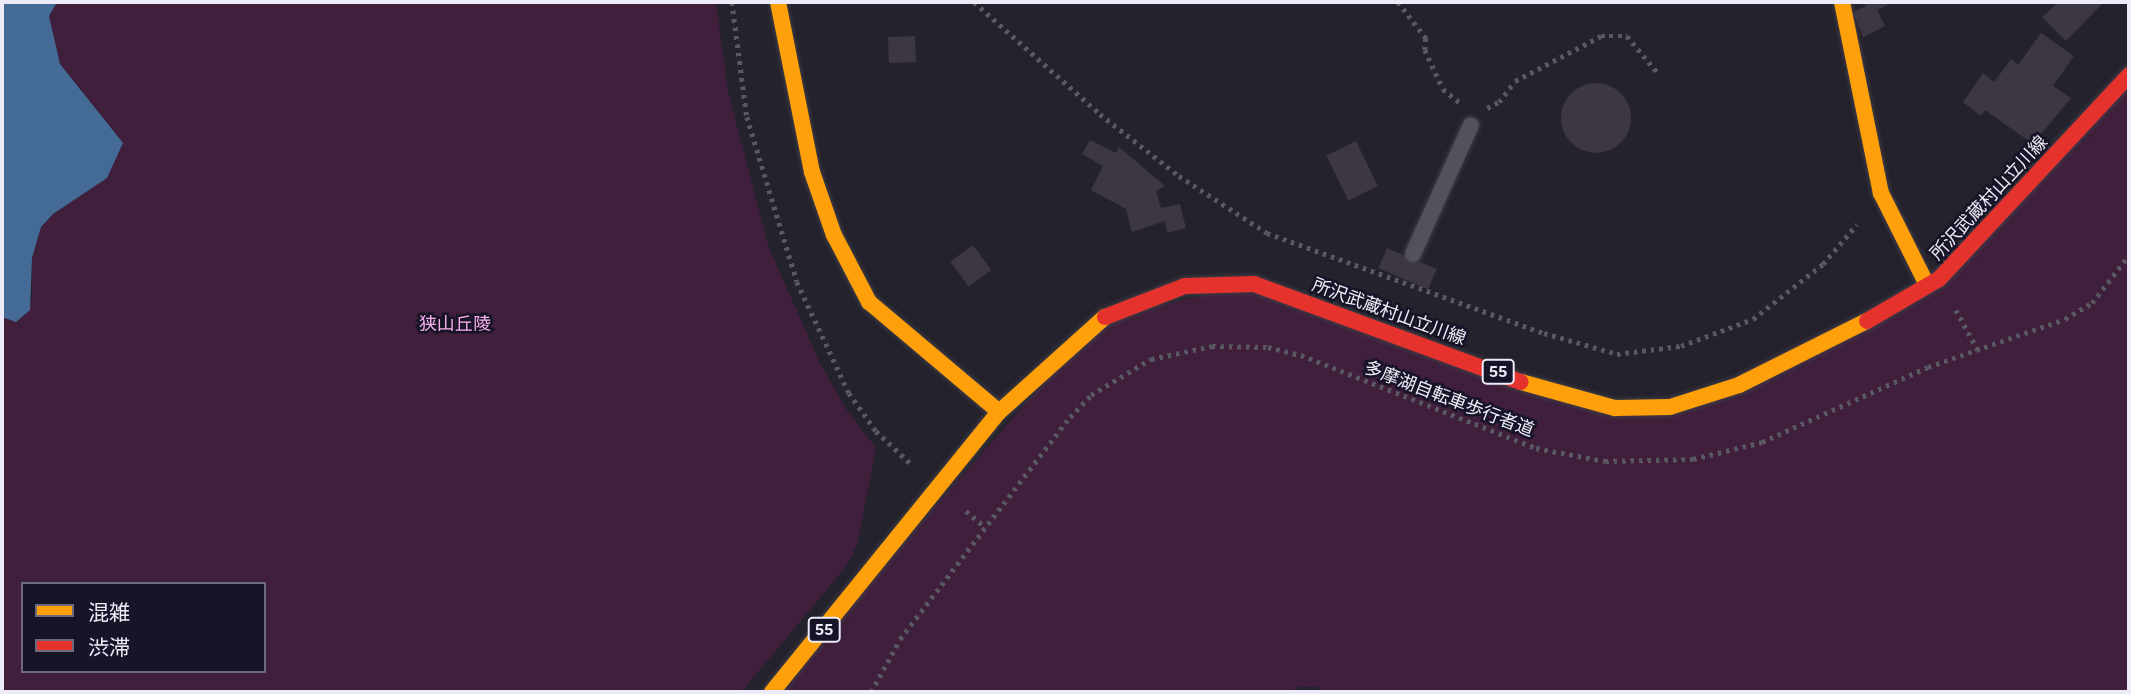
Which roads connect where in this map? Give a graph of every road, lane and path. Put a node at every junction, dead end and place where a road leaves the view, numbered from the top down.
1 (778, 2) edge
2 (1398, 2) edge
3 (1842, 2) edge
4 (1657, 72) dead end
5 (2129, 75) edge
6 (1443, 89) dead end
7 (1476, 118) joint
8 (1413, 254) dead end
9 (2129, 255) edge
10 (1933, 282) junction
11 (1978, 350) junction
12 (999, 412) junction
13 (772, 692) edge
14 (871, 692) edge

1 - 12 main road
2 - 6 path
3 - 10 main road
4 - 7 path
5 - 10 main road, 所沢武蔵村山立川線 / 55
7 - 8 lane
9 - 11 path, 多摩湖自転車歩行者道
10 - 11 path
10 - 12 main road, 所沢武蔵村山立川線 / 55
11 - 14 path, 多摩湖自転車歩行者道
12 - 13 main road, 所沢武蔵村山立川線 / 55

